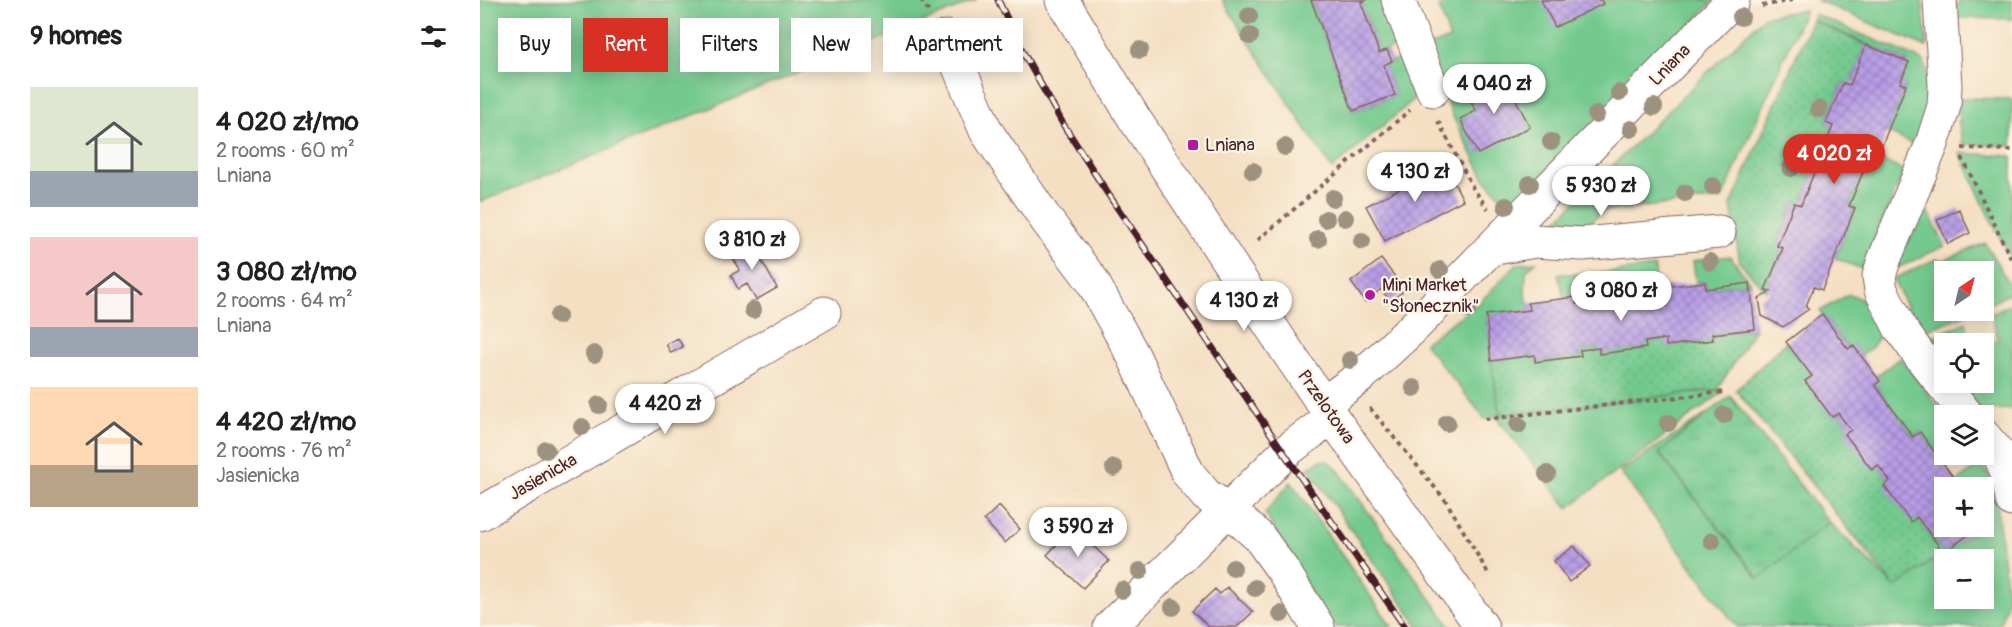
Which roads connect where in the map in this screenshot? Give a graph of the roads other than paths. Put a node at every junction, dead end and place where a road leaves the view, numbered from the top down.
1 (1062, 0) edge
2 (1398, 0) edge
3 (1733, 0) edge
4 (1940, 0) edge
5 (960, 72) edge
6 (1429, 93) road end
7 (1719, 232) dead end
8 (1497, 241) junction
9 (824, 313) dead end
10 (1959, 405) edge
11 (1327, 410) junction
12 (1994, 448) edge
13 (2012, 500) edge
14 (1229, 510) junction
15 (480, 514) edge
16 (1110, 627) edge
17 (1318, 627) edge
18 (1482, 627) edge

1 - 11 street, Przelotowa
2 - 6 street
3 - 8 street, Lniana
4 - 10 street
5 - 14 street
7 - 8 street
8 - 11 street, Lniana
9 - 15 street, Jasienicka
11 - 14 street, Lniana
11 - 18 street, Przelotowa
12 - 13 street
14 - 16 street, Lniana
14 - 17 street

